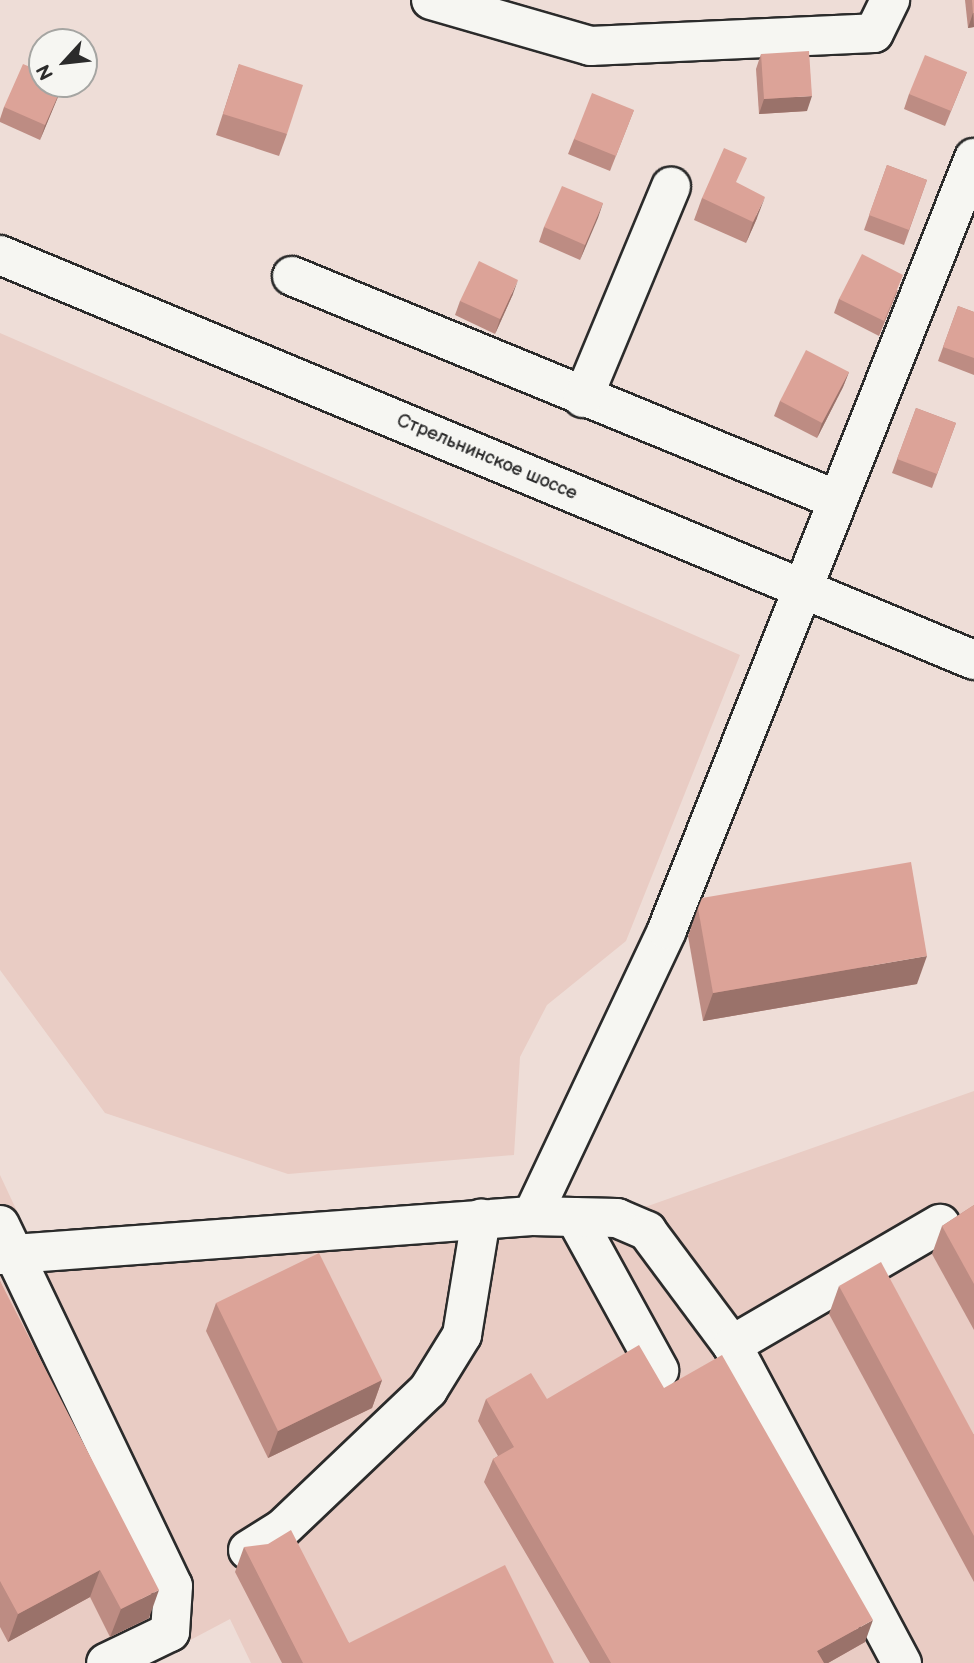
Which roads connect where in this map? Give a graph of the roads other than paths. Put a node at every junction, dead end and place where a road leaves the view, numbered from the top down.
1 (431, 0) edge
2 (890, 0) edge
3 (974, 158) edge
4 (671, 187) dead end
5 (0, 255) edge
6 (292, 276) dead end
7 (583, 398) junction
8 (835, 499) junction
9 (800, 587) junction
10 (974, 660) edge
11 (532, 1216) junction
12 (575, 1217) junction
13 (481, 1219) junction
14 (940, 1224) edge
15 (5, 1245) edge
16 (732, 1345) junction
17 (659, 1370) dead end
18 (248, 1550) edge
19 (106, 1663) edge
20 (902, 1663) edge

1 - 2 main road
3 - 8 main road
4 - 7 main road
5 - 9 main road, Стрельнинское шоссе
6 - 7 main road
7 - 8 main road
8 - 9 main road
9 - 10 main road, Стрельнинское шоссе
9 - 11 main road
11 - 12 main road
11 - 13 main road
12 - 16 main road
12 - 17 main road
13 - 15 main road
13 - 18 main road
14 - 16 main road
15 - 19 main road
16 - 20 main road

